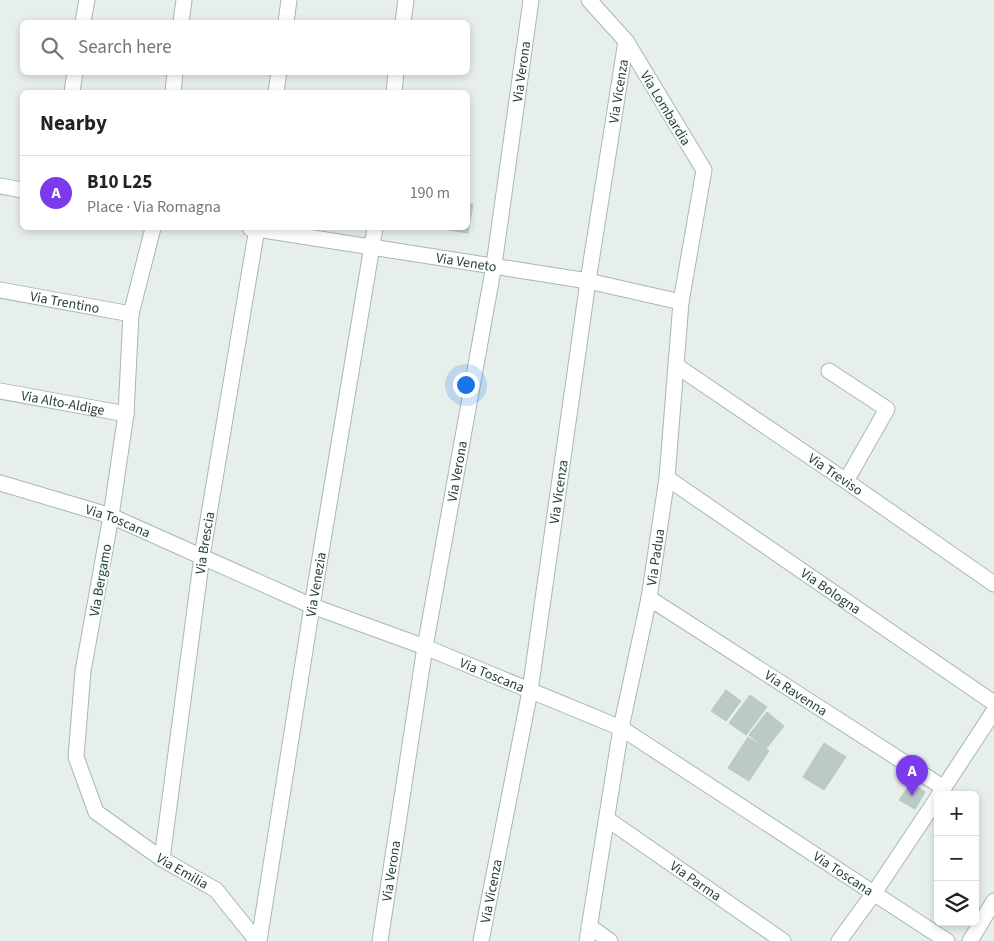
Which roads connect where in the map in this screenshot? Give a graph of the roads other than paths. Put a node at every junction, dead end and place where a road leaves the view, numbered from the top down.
1 (87, 0) edge
2 (184, 0) edge
3 (289, 0) edge
4 (406, 0) edge
5 (531, 0) edge
6 (589, 0) edge
7 (83, 20) edge
8 (181, 20) edge
9 (286, 20) edge
10 (403, 20) edge
11 (626, 41) junction
12 (75, 75) edge
13 (175, 75) edge
14 (279, 75) edge
15 (396, 75) edge
16 (72, 90) edge
17 (172, 90) edge
18 (276, 90) edge
19 (394, 90) edge
20 (704, 170) joint
21 (0, 186) edge
22 (20, 190) edge
23 (152, 230) edge
24 (254, 230) edge
25 (267, 230) edge
26 (375, 230) edge
27 (372, 246) junction
28 (494, 265) junction
29 (588, 281) junction
30 (0, 290) edge
31 (681, 302) junction
32 (131, 314) junction
33 (677, 366) junction
34 (829, 371) dead end
35 (0, 391) edge
36 (126, 414) junction
37 (667, 478) junction
38 (846, 481) junction
39 (0, 483) edge
40 (111, 516) junction
41 (202, 556) junction
42 (994, 584) edge
43 (648, 598) junction
44 (312, 606) junction
45 (425, 647) junction
46 (530, 690) junction
47 (994, 703) edge
48 (994, 711) edge
49 (621, 728) junction
50 (937, 791) edge
51 (941, 791) edge
52 (934, 802) edge
53 (96, 812) joint
54 (607, 819) junction
55 (162, 859) junction
56 (874, 893) junction
57 (994, 901) edge
58 (588, 934) edge
59 (258, 941) edge
60 (380, 941) edge
61 (481, 941) edge
62 (610, 941) edge
63 (783, 941) edge
64 (839, 941) edge
65 (948, 941) edge
66 (970, 941) edge

1 - 7 street
2 - 8 street
3 - 9 street
4 - 10 street
5 - 28 street, Via Verona
6 - 11 street, Via Lombardia
11 - 20 street, Via Lombardia
11 - 29 street, Via Vicenza
12 - 16 street
13 - 17 street
14 - 18 street
15 - 19 street
20 - 31 street, Via Padua
21 - 22 street
23 - 32 street, Via Bergamo
24 - 41 street, Via Brescia
25 - 27 street, Via Veneto
26 - 27 street, Via Venezia
27 - 28 street, Via Veneto
27 - 44 street, Via Venezia
28 - 29 street, Via Veneto
28 - 45 street, Via Verona
29 - 31 street, Via Veneto
29 - 46 street, Via Vicenza
30 - 32 street, Via Trentino
31 - 33 street, Via Padua
32 - 36 street, Via Bergamo
33 - 37 street, Via Padua
33 - 38 street, Via Treviso
34 - 38 street
35 - 36 street, Via Alto-Aldige
36 - 40 street, Via Bergamo
37 - 43 street, Via Padua
37 - 47 street, Via Bologna
38 - 42 street, Via Treviso
39 - 40 street, Via Toscana
40 - 41 street, Via Toscana
40 - 53 street, Via Bergamo
41 - 44 street, Via Toscana
41 - 55 street, Via Brescia
43 - 49 street, Via Padua
43 - 50 street, Via Ravenna
44 - 45 street, Via Toscana
44 - 59 street, Via Venezia
45 - 46 street, Via Toscana
45 - 60 street, Via Verona
46 - 49 street, Via Toscana
46 - 61 street, Via Vicenza
48 - 51 street
49 - 54 street, Via Padua
49 - 56 street, Via Toscana
52 - 56 street
53 - 55 street, Via Emilia
54 - 58 street, Via Padua
54 - 63 street, Via Parma
55 - 59 street, Via Emilia
56 - 64 street
56 - 65 street, Via Toscana
57 - 66 street
58 - 62 street

